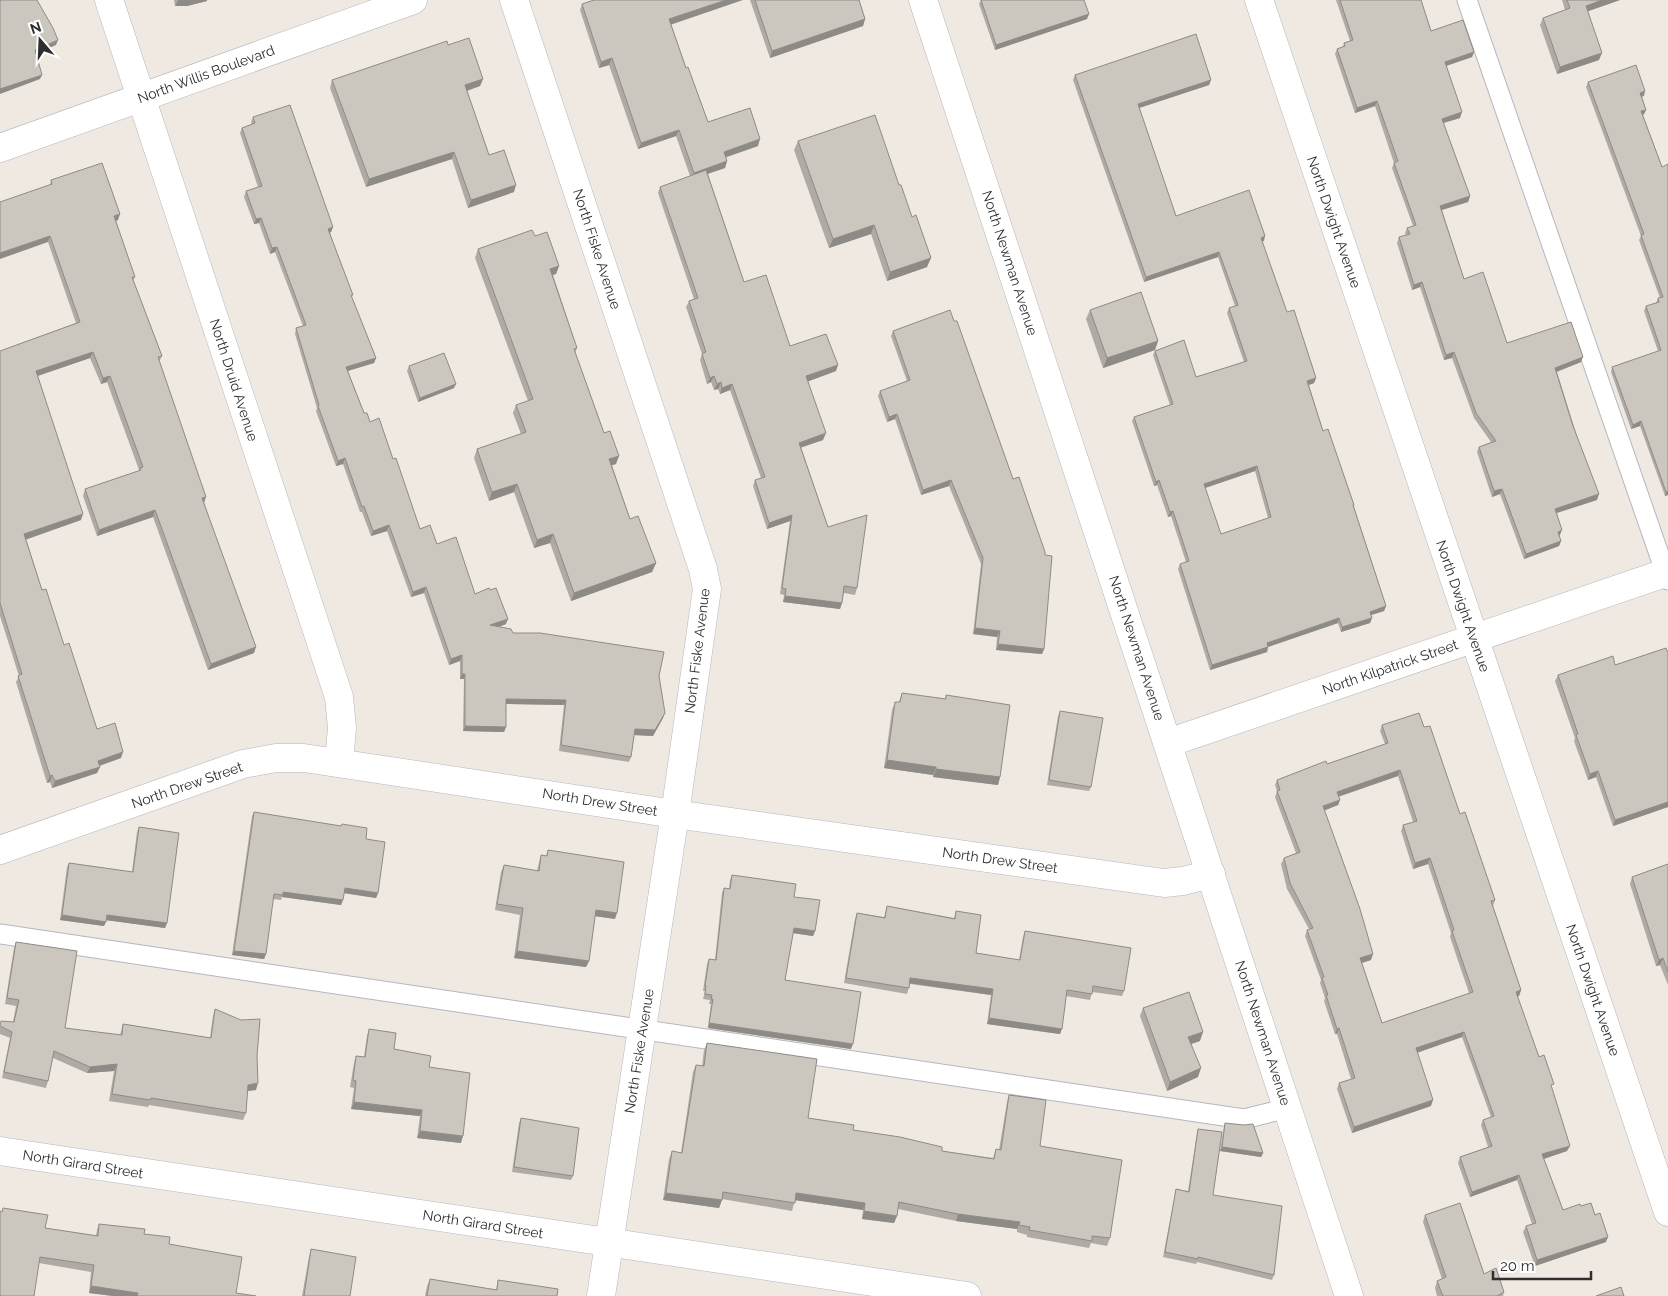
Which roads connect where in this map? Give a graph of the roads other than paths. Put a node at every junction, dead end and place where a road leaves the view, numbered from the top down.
1 (109, 0) edge
2 (413, 0) edge
3 (514, 0) edge
4 (923, 0) edge
5 (1259, 0) edge
6 (1467, 0) edge
7 (141, 97) junction
8 (0, 148) edge
9 (1667, 575) edge
10 (1474, 638) junction
11 (1168, 743) junction
12 (339, 762) junction
13 (675, 814) junction
14 (0, 850) edge
15 (1211, 874) junction
16 (0, 934) edge
17 (642, 1030) junction
18 (1288, 1108) junction
19 (0, 1151) edge
20 (1668, 1212) edge
21 (609, 1243) junction
22 (601, 1296) edge
23 (967, 1296) edge
24 (1349, 1296) edge

1 - 7 street, North Druid Avenue
2 - 7 street, North Willis Boulevard
3 - 13 street, North Fiske Avenue
4 - 11 street, North Newman Avenue
5 - 10 street, North Dwight Avenue
6 - 9 lane
7 - 8 street, North Willis Boulevard
7 - 12 street, North Druid Avenue
9 - 10 street, North Kilpatrick Street
10 - 11 street, North Kilpatrick Street
10 - 20 street, North Dwight Avenue
11 - 15 street, North Newman Avenue
12 - 13 street, North Drew Street
12 - 14 street, North Drew Street
13 - 15 street, North Drew Street
13 - 17 street, North Fiske Avenue
15 - 18 street, North Newman Avenue
16 - 17 lane
17 - 18 lane
17 - 21 street, North Fiske Avenue
18 - 24 street, North Newman Avenue
19 - 21 street, North Girard Street
21 - 22 street, North Fiske Avenue
21 - 23 street, North Girard Street

